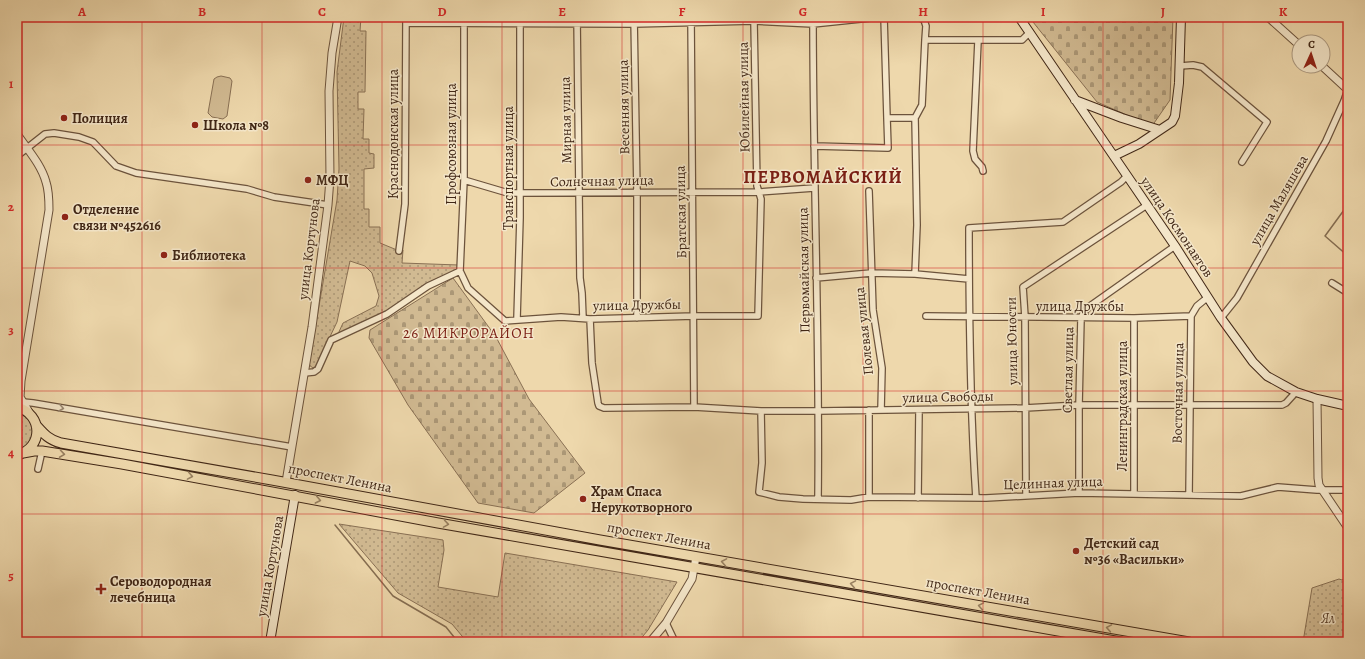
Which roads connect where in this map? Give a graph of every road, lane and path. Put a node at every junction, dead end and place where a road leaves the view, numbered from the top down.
1 (338, 17) edge
2 (464, 17) edge
3 (520, 17) edge
4 (577, 17) edge
5 (634, 17) edge
6 (814, 17) edge
7 (880, 17) edge
8 (884, 17) edge
9 (918, 17) edge
10 (1019, 17) edge
11 (1181, 17) edge
12 (1268, 17) edge
13 (406, 20) edge
14 (691, 20) edge
15 (754, 21) junction
16 (464, 24) junction
17 (520, 24) junction
18 (577, 24) junction
19 (634, 24) junction
20 (813, 24) junction
21 (1030, 32) junction
22 (1291, 38) edge
23 (925, 40) junction
24 (978, 41) junction
25 (1180, 66) junction
26 (1331, 74) edge
27 (1348, 89) edge
28 (1075, 100) junction
29 (887, 118) junction
30 (915, 118) junction
31 (1160, 130) junction
32 (17, 134) edge
33 (814, 146) junction
34 (28, 149) junction
35 (17, 156) edge
36 (1114, 156) junction
37 (1242, 162) dead end
38 (983, 171) dead end
39 (1127, 176) junction
40 (464, 180) junction
41 (814, 188) junction
42 (869, 191) dead end
43 (637, 192) junction
44 (693, 192) junction
45 (760, 192) junction
46 (520, 193) junction
47 (579, 193) junction
48 (328, 205) junction
49 (1147, 205) junction
50 (1175, 246) junction
51 (399, 251) dead end
52 (460, 270) junction
53 (871, 273) junction
54 (915, 274) junction
55 (816, 278) junction
56 (969, 279) junction
57 (1332, 283) dead end
58 (1348, 293) edge
59 (1208, 297) junction
60 (694, 316) junction
61 (758, 316) joint
62 (926, 316) dead end
63 (969, 316) junction
64 (1191, 316) junction
65 (1025, 317) junction
66 (583, 318) junction
67 (637, 318) junction
68 (1081, 318) junction
69 (1134, 318) junction
70 (1221, 318) junction
71 (517, 319) junction
72 (590, 319) junction
73 (304, 373) junction
74 (21, 381) junction
75 (1296, 392) junction
76 (17, 395) edge
77 (1317, 399) junction
78 (1190, 404) junction
79 (20, 405) edge
80 (1079, 405) junction
81 (1134, 405) junction
82 (1348, 406) edge
83 (694, 407) junction
84 (1025, 408) junction
85 (972, 409) junction
86 (869, 410) junction
87 (880, 410) junction
88 (919, 410) junction
89 (761, 411) junction
90 (819, 411) junction
91 (36, 425) junction
92 (292, 447) junction
93 (42, 451) junction
94 (20, 454) edge
95 (38, 469) dead end
96 (286, 482) junction
97 (297, 485) junction
98 (1322, 490) junction
99 (1348, 490) edge
100 (284, 493) junction
101 (1079, 493) junction
102 (1134, 494) junction
103 (1189, 495) junction
104 (295, 496) junction
105 (1026, 496) junction
106 (869, 497) junction
107 (818, 498) junction
108 (918, 498) junction
109 (976, 498) junction
110 (1348, 528) edge
111 (696, 557) junction
112 (695, 568) junction
113 (1022, 613) junction
114 (666, 623) junction
115 (1020, 624) junction
116 (270, 642) edge
117 (650, 642) edge
118 (676, 642) edge
119 (1121, 642) edge
120 (1189, 642) edge

1 - 48 street, улица Кортунова
2 - 16 street, Профсоюзная улица
3 - 17 street, Транспортная улица
4 - 18 street, Мирная улица
5 - 19 street, Весенняя улица
6 - 20 street, Первомайская улица
7 - 20 street
8 - 29 street
9 - 23 street
10 - 21 main road, улица Космонавтов
11 - 25 main road
12 - 22 street
13 - 16 street
13 - 51 street, Краснодонская улица
14 - 15 street
14 - 19 street
14 - 44 street, Братская улица
15 - 20 street
15 - 45 street, Юбилейная улица
16 - 17 street
16 - 40 street, Профсоюзная улица
17 - 18 street
17 - 46 street, Транспортная улица
18 - 19 street
18 - 47 street, Мирная улица
19 - 43 street, Весенняя улица
20 - 33 street, Первомайская улица
21 - 24 street
21 - 28 main road, улица Космонавтов
23 - 24 street
23 - 30 street
24 - 38 street
25 - 31 main road
25 - 37 street
26 - 27 street
27 - 70 street, улица Маляшева
28 - 31 main road
28 - 36 main road, улица Космонавтов
29 - 30 street
29 - 33 street
30 - 54 street
31 - 36 main road
32 - 34 street
33 - 41 street, Первомайская улица
34 - 35 street
34 - 48 street
34 - 74 street
36 - 39 main road, улица Космонавтов
39 - 49 main road, улица Космонавтов
39 - 56 street
40 - 46 street, Солнечная улица
40 - 52 street, Профсоюзная улица
41 - 45 street, Солнечная улица
41 - 55 street, Первомайская улица
42 - 53 street, Полевая улица
43 - 44 street, Солнечная улица
43 - 47 street, Солнечная улица
43 - 67 street, Весенняя улица
44 - 45 street, Солнечная улица
44 - 60 street, Братская улица
45 - 61 street, Юбилейная улица
46 - 47 street, Солнечная улица
46 - 71 street, Транспортная улица
47 - 66 street, Мирная улица
48 - 73 street, улица Кортунова
49 - 50 main road, улица Космонавтов
49 - 65 street, улица Юности
50 - 59 main road, улица Космонавтов
50 - 68 street, Светлая улица
52 - 71 street, улица Дружбы
52 - 73 street
53 - 54 street
53 - 55 street
53 - 87 street, Полевая улица
54 - 56 street
55 - 90 street, Первомайская улица
56 - 63 street
57 - 58 street
59 - 64 street
59 - 70 main road, улица Космонавтов
60 - 61 street, улица Дружбы
60 - 67 street, улица Дружбы
60 - 83 street, Братская улица
62 - 63 street, улица Дружбы
63 - 65 street, улица Дружбы
63 - 85 street
64 - 69 street, улица Дружбы
64 - 78 street, Восточная улица
65 - 68 street, улица Дружбы
65 - 84 street, улица Юности
66 - 71 street, улица Дружбы
66 - 72 street, улица Дружбы
67 - 72 street, улица Дружбы
68 - 69 street, улица Дружбы
68 - 80 street, Светлая улица
69 - 81 street, Ленинградская улица
70 - 75 main road, улица Космонавтов
72 - 83 street, улица Свободы
73 - 92 street, улица Кортунова
74 - 76 street
74 - 79 street
75 - 77 main road, улица Космонавтов
75 - 78 street, улица Свободы
77 - 82 main road, улица Космонавтов
77 - 98 street
78 - 81 street, улица Свободы
78 - 103 street, Восточная улица
79 - 91 main road, проспект Ленина
79 -> 92 street
80 - 81 street, улица Свободы
80 - 84 street, улица Свободы
80 - 101 street, Светлая улица
81 - 102 street, Ленинградская улица
83 - 89 street, улица Свободы
84 - 85 street, улица Свободы
84 - 105 street, улица Юности
85 - 88 street, улица Свободы
85 - 109 street
86 - 87 street, улица Свободы
86 - 90 street, улица Свободы
86 - 106 street
87 - 88 street, улица Свободы
88 - 108 street
89 - 90 street, улица Свободы
89 - 107 street, Целинная улица
90 - 107 street, Первомайская улица
91 - 94 main road
91 - 96 main road, проспект Ленина
92 - 96 street, улица Кортунова
93 - 94 main road, проспект Ленина
93 - 95 street
93 -> 100 main road, проспект Ленина
96 - 97 main road, проспект Ленина
96 - 100 main road
97 - 104 main road
97 - 111 main road, проспект Ленина
98 - 99 street, Целинная улица
98 - 103 street, Целинная улица
98 - 110 street
100 - 104 main road, проспект Ленина
101 - 102 street, Целинная улица
101 - 105 street, Целинная улица
102 - 103 street, Целинная улица
104 -> 112 main road, проспект Ленина
104 - 116 main road, улица Кортунова
105 - 109 street, Целинная улица
106 - 107 street, Целинная улица
106 - 108 street, Целинная улица
108 - 109 street, Целинная улица
111 - 112 street
113 -> 111 main road, проспект Ленина
112 - 114 street
112 - 115 main road, проспект Ленина
113 - 115 main road
120 -> 113 main road, проспект Ленина
114 - 117 street
114 - 118 street
115 - 119 main road, проспект Ленина

